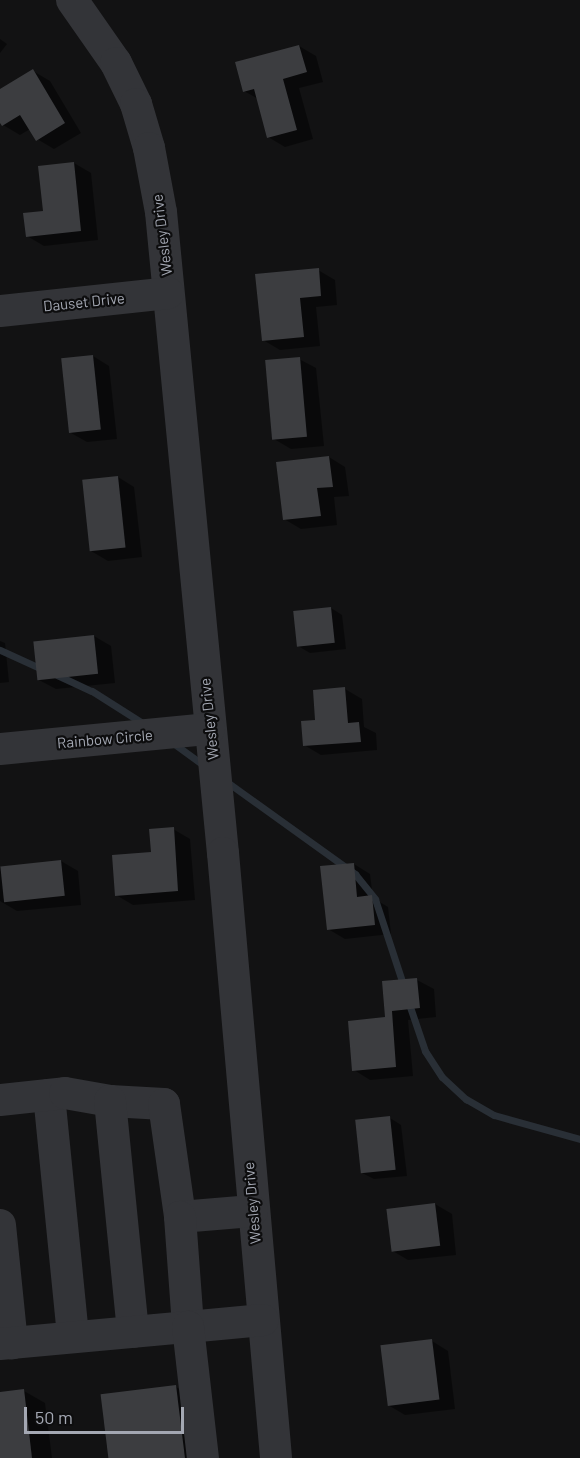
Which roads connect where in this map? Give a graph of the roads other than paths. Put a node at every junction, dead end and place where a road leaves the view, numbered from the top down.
1 (72, 0) edge
2 (168, 293) junction
3 (0, 311) edge
4 (209, 729) junction
5 (0, 749) edge
6 (49, 1095) junction
7 (0, 1100) edge
8 (110, 1101) junction
9 (252, 1211) junction
10 (180, 1216) junction
11 (0, 1225) edge
12 (263, 1320) junction
13 (188, 1327) junction
14 (133, 1332) junction
15 (73, 1336) junction
16 (6, 1343) edge
17 (203, 1458) edge
18 (276, 1458) edge

1 - 2 street, Wesley Drive
2 - 3 street, Dauset Drive
2 - 4 street, Wesley Drive
4 - 5 street, Rainbow Circle
4 - 9 street, Wesley Drive
6 - 7 street
6 - 8 street
6 - 15 street
8 - 10 street
8 - 14 street
9 - 10 street
9 - 12 street, Wesley Drive
10 - 13 street
11 - 16 street
12 - 13 street
12 - 18 street, Wesley Drive
13 - 14 street
13 - 17 street
14 - 15 street
15 - 16 street

